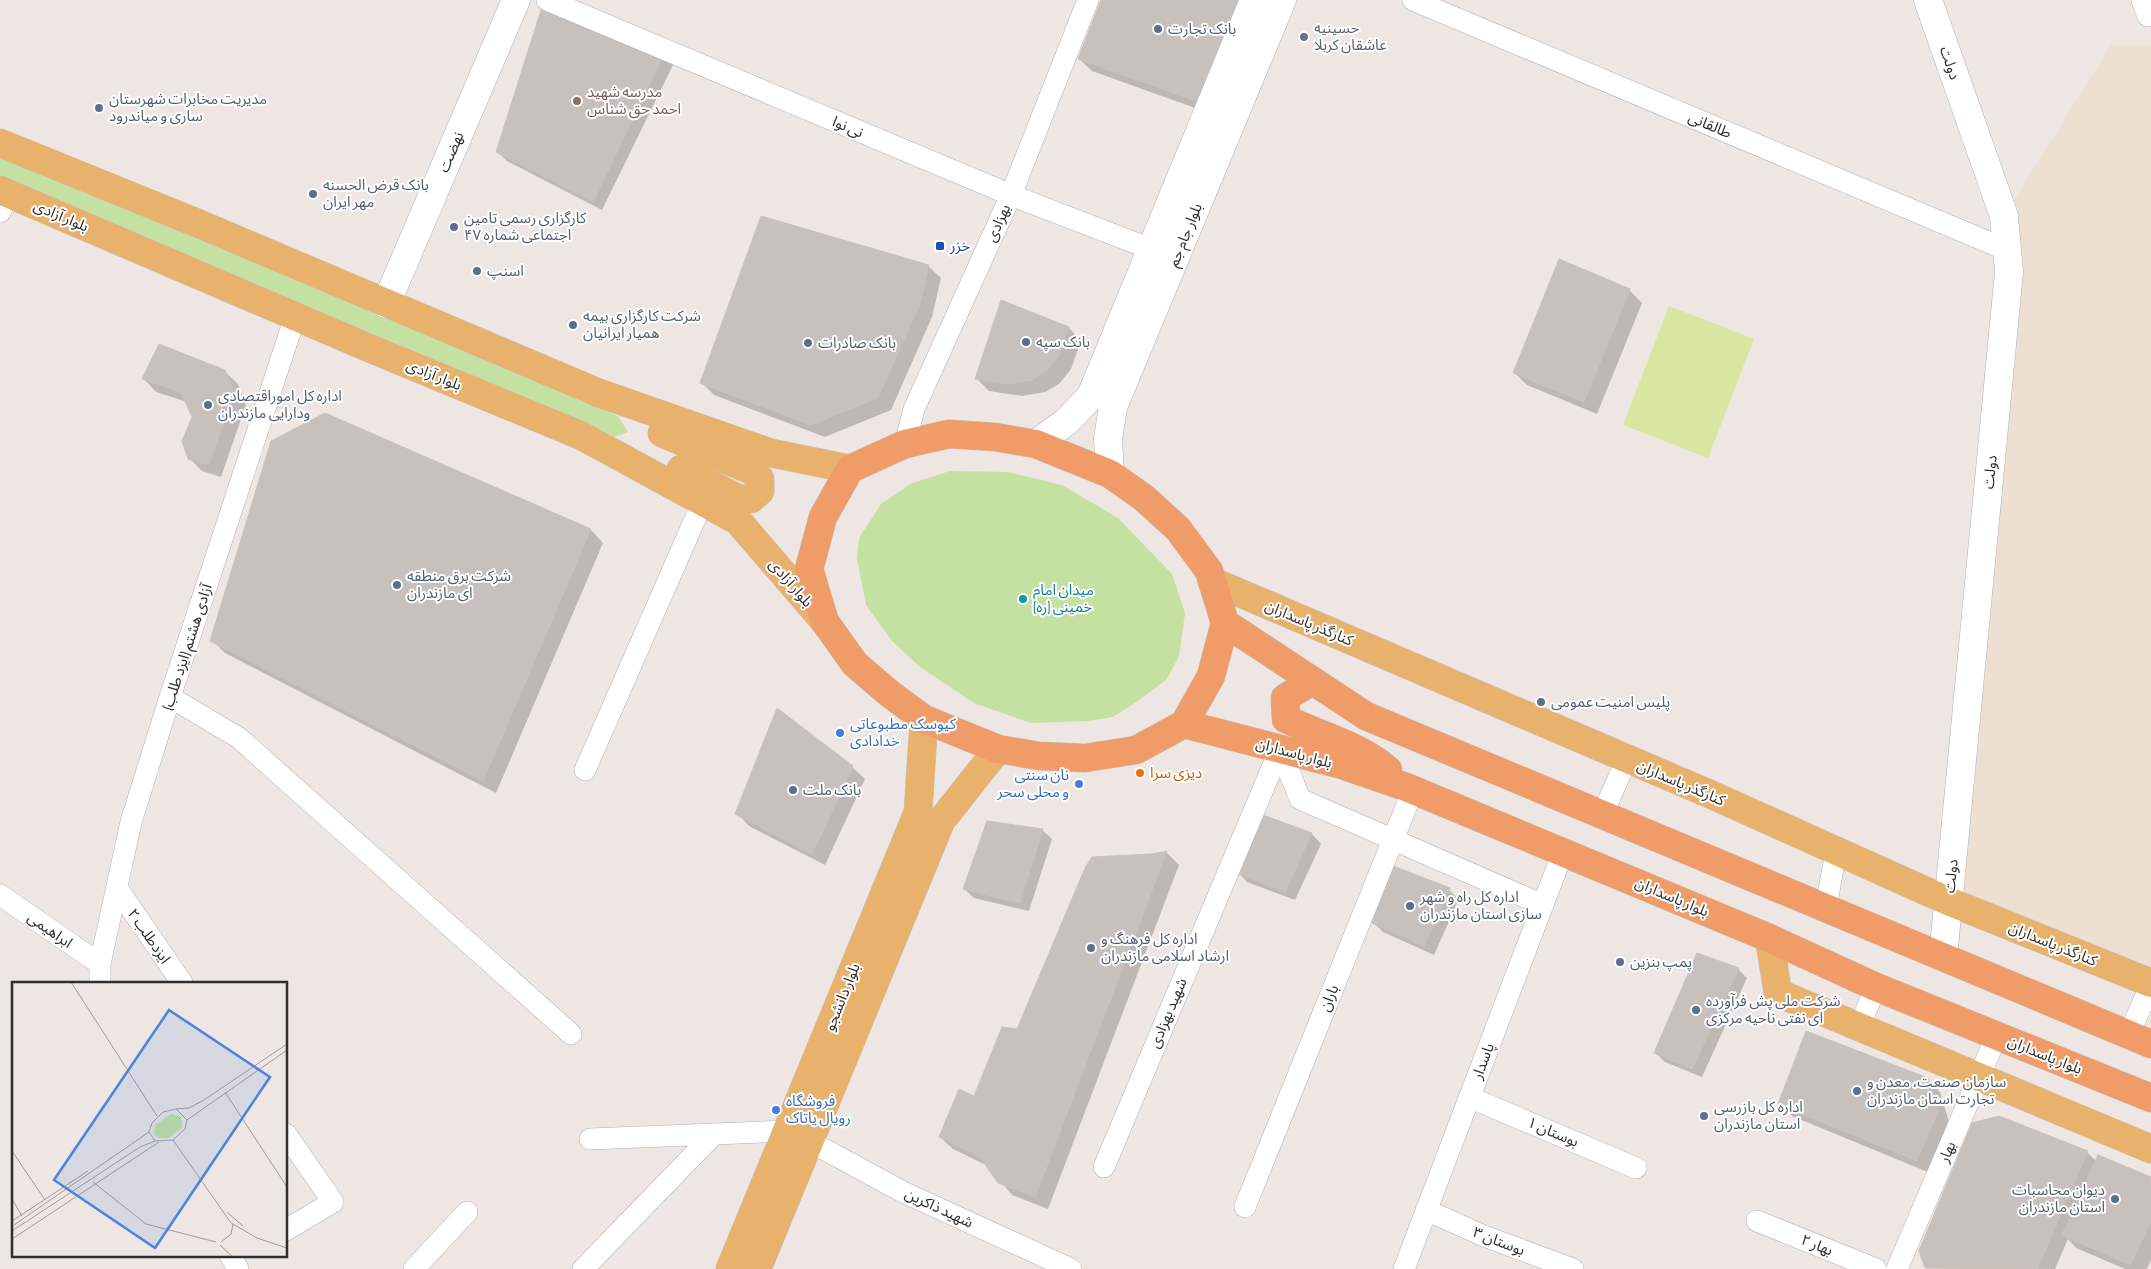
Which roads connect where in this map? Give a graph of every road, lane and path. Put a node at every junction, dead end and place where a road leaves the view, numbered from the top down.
1 (516, 0) edge
2 (547, 0) edge
3 (1088, 0) edge
4 (1254, 0) edge
5 (1282, 0) edge
6 (1413, 0) edge
7 (1928, 0) edge
8 (0, 143) edge
9 (1011, 195) junction
10 (1187, 196) junction
11 (3, 199) edge
12 (1151, 249) junction
13 (2007, 250) junction
14 (386, 304) junction
15 (296, 317) junction
16 (599, 393) junction
17 (582, 436) junction
18 (905, 444) junction
19 (1036, 444) junction
20 (850, 469) junction
21 (1110, 474) junction
22 (703, 502) junction
23 (1212, 581) junction
24 (825, 622) junction
25 (1224, 623) junction
26 (1312, 681) junction
27 (170, 697) junction
28 (924, 719) junction
29 (1184, 724) junction
30 (998, 749) junction
31 (1280, 749) junction
32 (1627, 759) junction
33 (585, 770) dead end
34 (1409, 788) junction
35 (1602, 815) junction
36 (1392, 840) junction
37 (1836, 851) junction
38 (1563, 852) junction
39 (116, 888) junction
40 (0, 895) edge
41 (1948, 901) junction
42 (1543, 906) junction
43 (1826, 908) junction
44 (1769, 938) junction
45 (1943, 957) junction
46 (100, 974) edge
47 (181, 982) edge
48 (2151, 984) edge
49 (1876, 987) junction
50 (1859, 1027) junction
51 (571, 1034) dead end
52 (1997, 1035) junction
53 (2140, 1039) edge
54 (1979, 1078) junction
55 (1469, 1097) junction
56 (2151, 1098) edge
57 (714, 1134) junction
58 (798, 1136) junction
59 (288, 1137) edge
60 (590, 1139) dead end
61 (2151, 1149) edge
62 (1104, 1167) dead end
63 (1636, 1168) dead end
64 (1245, 1206) dead end
65 (1426, 1210) junction
66 (467, 1212) dead end
67 (1757, 1221) dead end
68 (288, 1229) edge
69 (414, 1269) edge
70 (583, 1269) edge
71 (730, 1269) edge
72 (757, 1269) edge
73 (1071, 1269) edge
74 (1404, 1269) edge
75 (1573, 1269) edge
76 (1876, 1269) edge
77 (1897, 1269) edge

1 - 14 main road, نهضت
2 - 9 street, نی نوا
3 - 9 street, بهزادی
4 - 10 main road, بلوار جام جم
5 - 10 main road, بلوار جام جم
6 - 13 street, طالقانی
7 - 13 main road, دولت
8 - 14 main road
9 - 12 street, نی نوا
9 - 18 street, بهزادی
10 - 12 main road, بلوار جام جم
10 - 21 main road, بلوار جام جم
11 - 15 main road, بلوار آزادی
12 - 19 main road, بلوار جام جم
13 - 41 main road, دولت
14 - 16 main road
15 - 17 main road, بلوار آزادی
15 - 27 street, آزادی هشتم (ایزد طلب)
16 - 17 main road
16 - 20 main road
17 - 22 main road, بلوار آزادی
18 - 19 highway
18 - 20 highway
19 - 21 highway
20 - 24 highway
21 - 23 highway
22 - 24 main road, بلوار آزادی
22 - 33 street
23 - 25 highway
23 - 32 main road, کنارگذر پاسداران
24 - 28 highway
25 - 26 highway
25 - 29 highway
26 - 34 highway
26 - 35 highway
27 - 39 street, آزادی هشتم (ایزد طلب)
27 - 51 street
28 - 30 highway
28 - 58 main road, بلوار دانشجو
29 - 30 highway
29 - 31 highway, بلوار پاسداران
30 - 58 main road, بلوار دانشجو
31 - 34 highway, بلوار پاسداران
31 - 36 street
31 - 62 street, شهید بهزادی
32 - 35 street
32 - 37 main road, کنارگذر پاسداران
34 - 36 street, باران
34 - 38 highway, بلوار پاسداران
35 - 43 highway
36 - 42 street
36 - 64 street, باران
37 - 41 main road, کنارگذر پاسداران
37 - 43 street
38 - 42 street, پاسدار
38 - 44 highway, بلوار پاسداران
39 - 46 street, آزادی هشتم (ایزد طلب)
39 - 47 street, ایزدطلب ۲
40 - 46 street, ابراهیمی
41 - 45 main road, دولت
41 - 48 main road, کنارگذر پاسداران
42 - 55 street, پاسدار
43 - 45 highway
44 - 49 highway, بلوار پاسداران
44 - 50 main road
45 - 53 highway
48 - 53 street
49 - 50 street
49 - 52 highway, بلوار پاسداران
50 - 54 main road
52 - 54 street, بهار
52 - 56 highway, بلوار پاسداران
54 - 61 main road
54 - 77 street, بهار
55 - 63 street, بوستان ۱
55 - 65 street, پاسدار
57 - 58 street
57 - 60 street
57 - 70 street
58 - 71 main road, بلوار دانشجو
58 - 72 main road, بلوار دانشجو
58 - 73 street, شهید ذاکرین
59 - 68 street
65 - 74 street, پاسدار
65 - 75 street, بوستان ۳
66 - 69 street
67 - 76 street, بهار ۲

